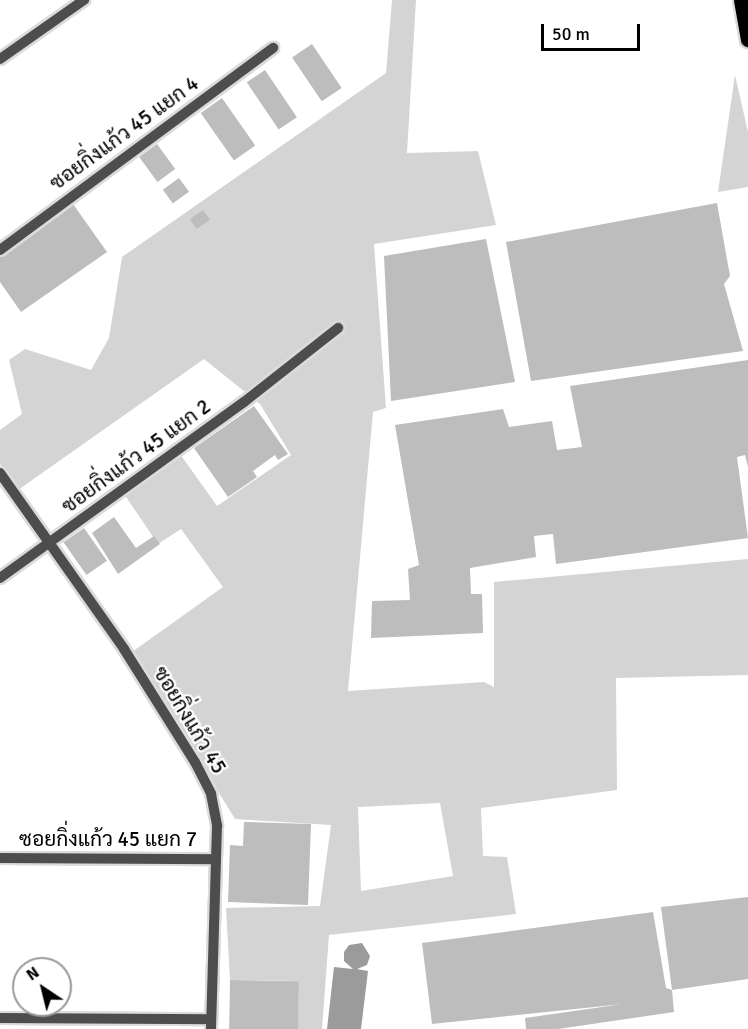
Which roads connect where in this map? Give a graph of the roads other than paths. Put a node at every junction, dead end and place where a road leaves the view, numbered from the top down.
1 (84, 0) edge
2 (741, 0) edge
3 (748, 39) edge
4 (273, 48) dead end
5 (0, 59) edge
6 (0, 250) edge
7 (338, 328) dead end
8 (0, 473) edge
9 (50, 542) junction
10 (0, 578) edge
11 (0, 858) edge
12 (216, 859) junction
13 (0, 1018) edge
14 (211, 1024) edge

1 - 5 street
2 - 3 main road
4 - 6 street, ซอยกิ่งแก้ว 45 แยก 4
7 - 9 street, ซอยกิ่งแก้ว 45 แยก 2
8 - 9 street, ซอยกิ่งแก้ว 45
9 - 10 street, ซอยกิ่งแก้ว 45 แยก 2
9 - 12 street, ซอยกิ่งแก้ว 45
11 - 12 street, ซอยกิ่งแก้ว 45 แยก 7
12 - 14 street, ซอยกิ่งแก้ว 45
13 - 14 street

